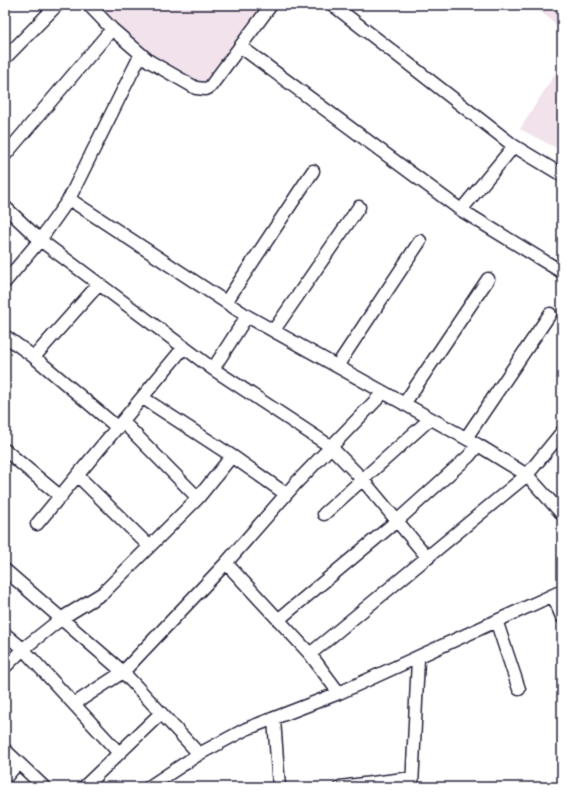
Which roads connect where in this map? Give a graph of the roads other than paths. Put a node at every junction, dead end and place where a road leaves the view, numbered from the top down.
1 (57, 5) edge
2 (89, 5) edge
3 (271, 5) edge
4 (333, 5) edge
5 (112, 29) junction
6 (241, 47) junction
7 (141, 54) junction
8 (5, 58) edge
9 (514, 146) junction
10 (5, 155) edge
11 (313, 171) dead end
12 (562, 175) edge
13 (69, 199) junction
14 (5, 207) edge
15 (359, 207) dead end
16 (461, 210) junction
17 (40, 240) junction
18 (420, 241) dead end
19 (562, 272) edge
20 (488, 279) dead end
21 (5, 282) edge
22 (99, 284) junction
23 (226, 302) junction
24 (550, 314) dead end
25 (247, 316) junction
26 (274, 330) junction
27 (5, 336) edge
28 (184, 348) junction
29 (34, 357) junction
30 (337, 366) junction
31 (213, 369) junction
32 (383, 392) junction
33 (142, 398) junction
34 (404, 404) junction
35 (430, 419) junction
36 (120, 425) junction
37 (562, 432) edge
38 (466, 438) junction
39 (478, 445) junction
40 (330, 446) junction
41 (5, 450) edge
42 (232, 456) junction
43 (527, 475) junction
44 (78, 476) junction
45 (362, 479) junction
46 (286, 494) junction
47 (61, 497) junction
48 (198, 498) junction
49 (324, 514) dead end
50 (562, 514) edge
51 (398, 520) junction
52 (38, 524) dead end
53 (149, 546) junction
54 (428, 558) junction
55 (226, 563) junction
56 (5, 570) edge
57 (557, 594) edge
58 (562, 617) edge
59 (62, 618) junction
60 (278, 620) junction
61 (497, 623) junction
62 (5, 634) edge
63 (23, 649) junction
64 (310, 654) junction
65 (418, 659) junction
66 (5, 667) edge
67 (123, 672) junction
68 (519, 689) dead end
69 (339, 693) junction
70 (74, 704) junction
71 (161, 713) junction
72 (274, 719) junction
73 (5, 750) edge
74 (119, 752) junction
75 (199, 754) junction
76 (18, 763) junction
77 (5, 778) edge
78 (412, 783) edge
79 (44, 787) edge
80 (84, 787) edge
81 (149, 787) edge
82 (279, 787) edge
83 (340, 787) edge

1 - 8 street
2 - 5 street
3 - 6 street
4 - 9 street
5 - 7 street
5 - 10 street
6 - 7 street
6 - 16 street
7 - 13 street
9 - 12 street
9 - 16 street
11 - 23 street
13 - 17 street
13 - 23 street
14 - 17 street
15 - 26 street
16 - 19 street
17 - 21 street
17 - 22 street
18 - 30 street
20 - 34 street
22 - 28 street
22 - 29 street
23 - 25 street
24 - 38 street
25 - 26 street
25 - 31 street
26 - 30 street
27 - 29 street
28 - 31 street
28 - 33 street
29 - 36 street
30 - 32 street
31 - 40 street
32 - 34 street
32 - 40 street
33 - 36 street
33 - 42 street
34 - 35 street
35 - 38 street
35 - 45 street
36 - 44 street
36 - 48 street
37 - 43 street
38 - 39 street
39 - 43 street
39 - 51 street
40 - 45 street
40 - 46 street
41 - 47 street
42 - 46 street
42 - 48 street
43 - 50 street
43 - 54 street
44 - 47 street
44 - 53 street
45 - 49 street
45 - 51 street
46 - 55 street
47 - 52 street
48 - 53 street
51 - 54 street
51 - 60 street
53 - 59 street
54 - 64 street
55 - 60 street
55 - 67 street
56 - 59 street
57 - 58 street
57 - 61 street
59 - 63 street
59 - 67 street
60 - 64 street
61 - 65 street
61 - 68 street
62 - 63 street
63 - 66 street
63 - 70 street
64 - 69 street
65 - 69 street
65 - 78 street
67 - 70 street
67 - 71 street
69 - 72 street
70 - 74 street
71 - 74 street
71 - 75 street
72 - 75 street
72 - 82 street
73 - 76 street
74 - 80 street
75 - 81 street
76 - 77 street
76 - 79 street
78 - 83 street

